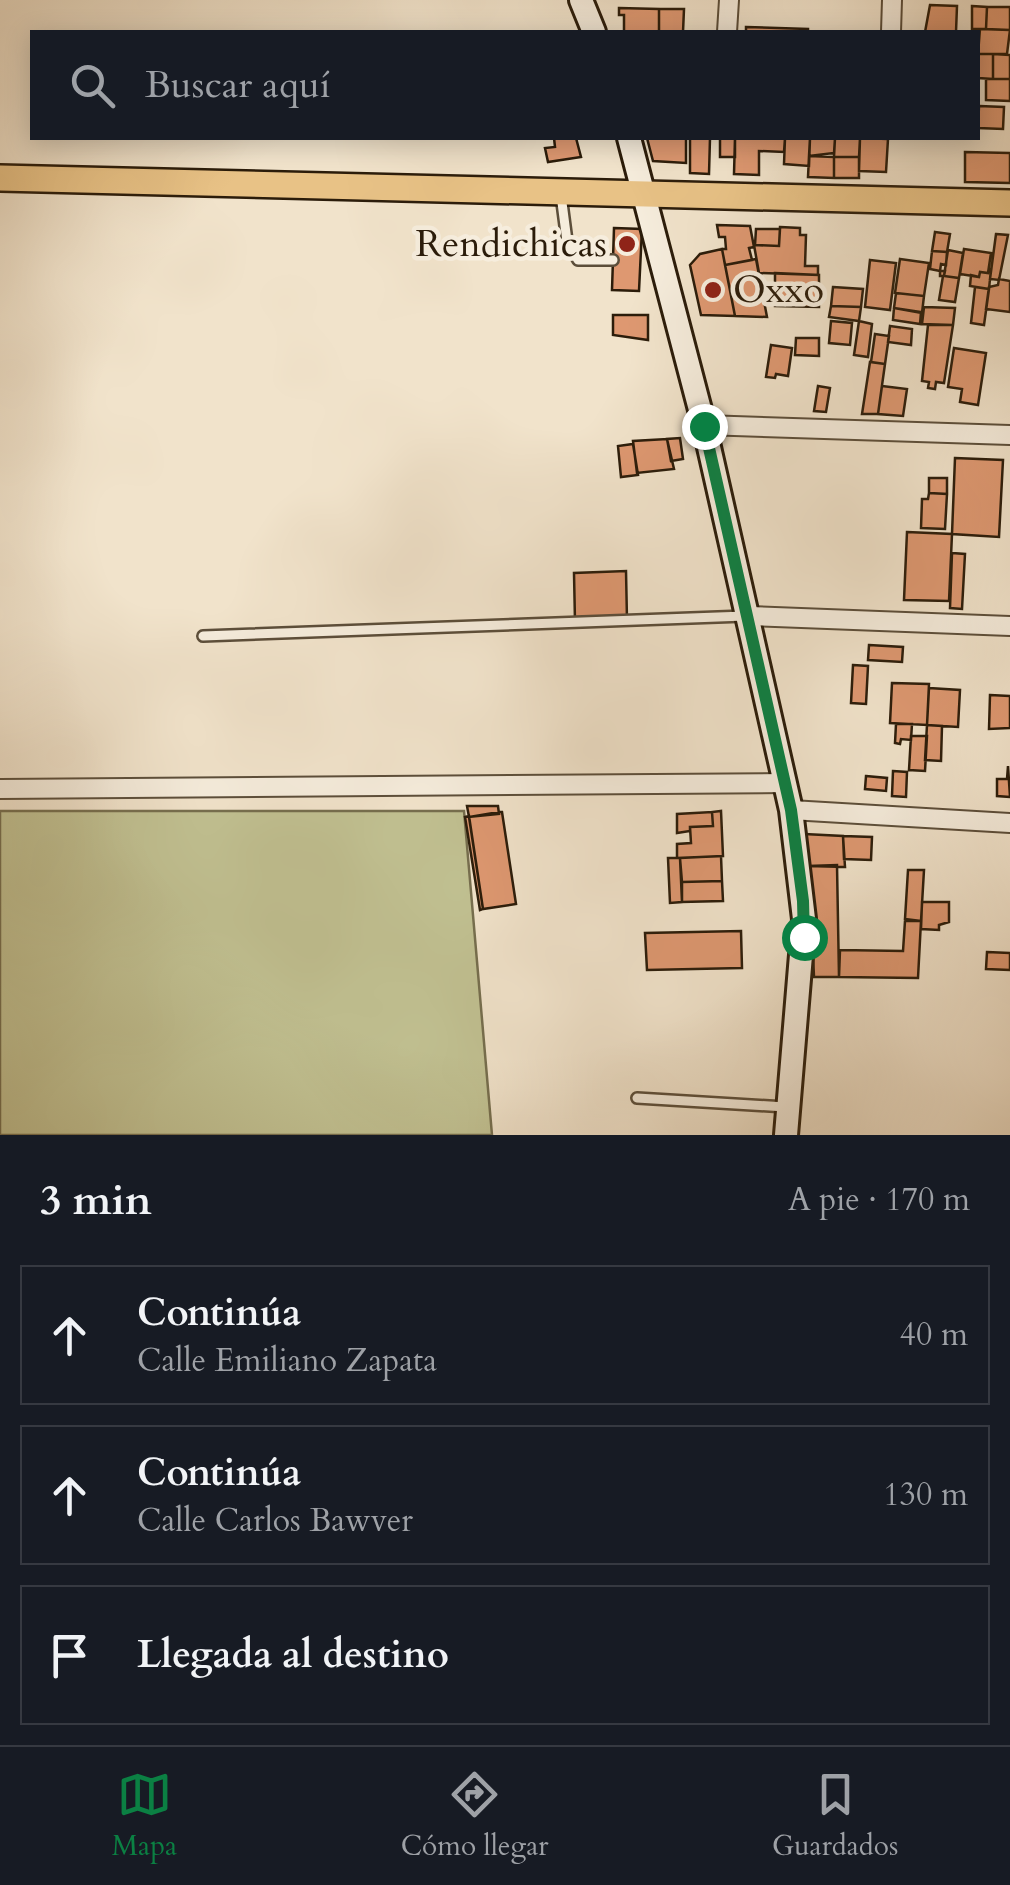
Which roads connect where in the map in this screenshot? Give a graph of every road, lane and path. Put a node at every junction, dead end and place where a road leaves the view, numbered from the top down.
1 (581, 0) edge
2 (728, 0) edge
3 (892, 0) edge
4 (593, 30) edge
5 (727, 30) edge
6 (891, 30) edge
7 (631, 140) edge
8 (0, 178) edge
9 (561, 192) junction
10 (646, 194) junction
11 (1010, 203) edge
12 (613, 260) dead end
13 (704, 426) junction
14 (1010, 434) edge
15 (749, 616) junction
16 (1010, 626) edge
17 (203, 636) dead end
18 (785, 783) junction
19 (0, 789) edge
20 (791, 810) junction
21 (1010, 823) edge
22 (636, 1098) dead end
23 (788, 1107) junction
24 (786, 1135) edge

1 - 4 street
2 - 5 street
3 - 6 street
7 - 10 street
8 - 9 main road
9 - 10 main road
9 - 12 lane
10 - 11 main road
10 - 13 street
13 - 14 street
13 - 15 street
15 - 16 street
15 - 17 lane
15 - 18 street
18 - 19 street
18 - 20 street
20 - 21 street
20 - 23 street
22 - 23 lane
23 - 24 street

